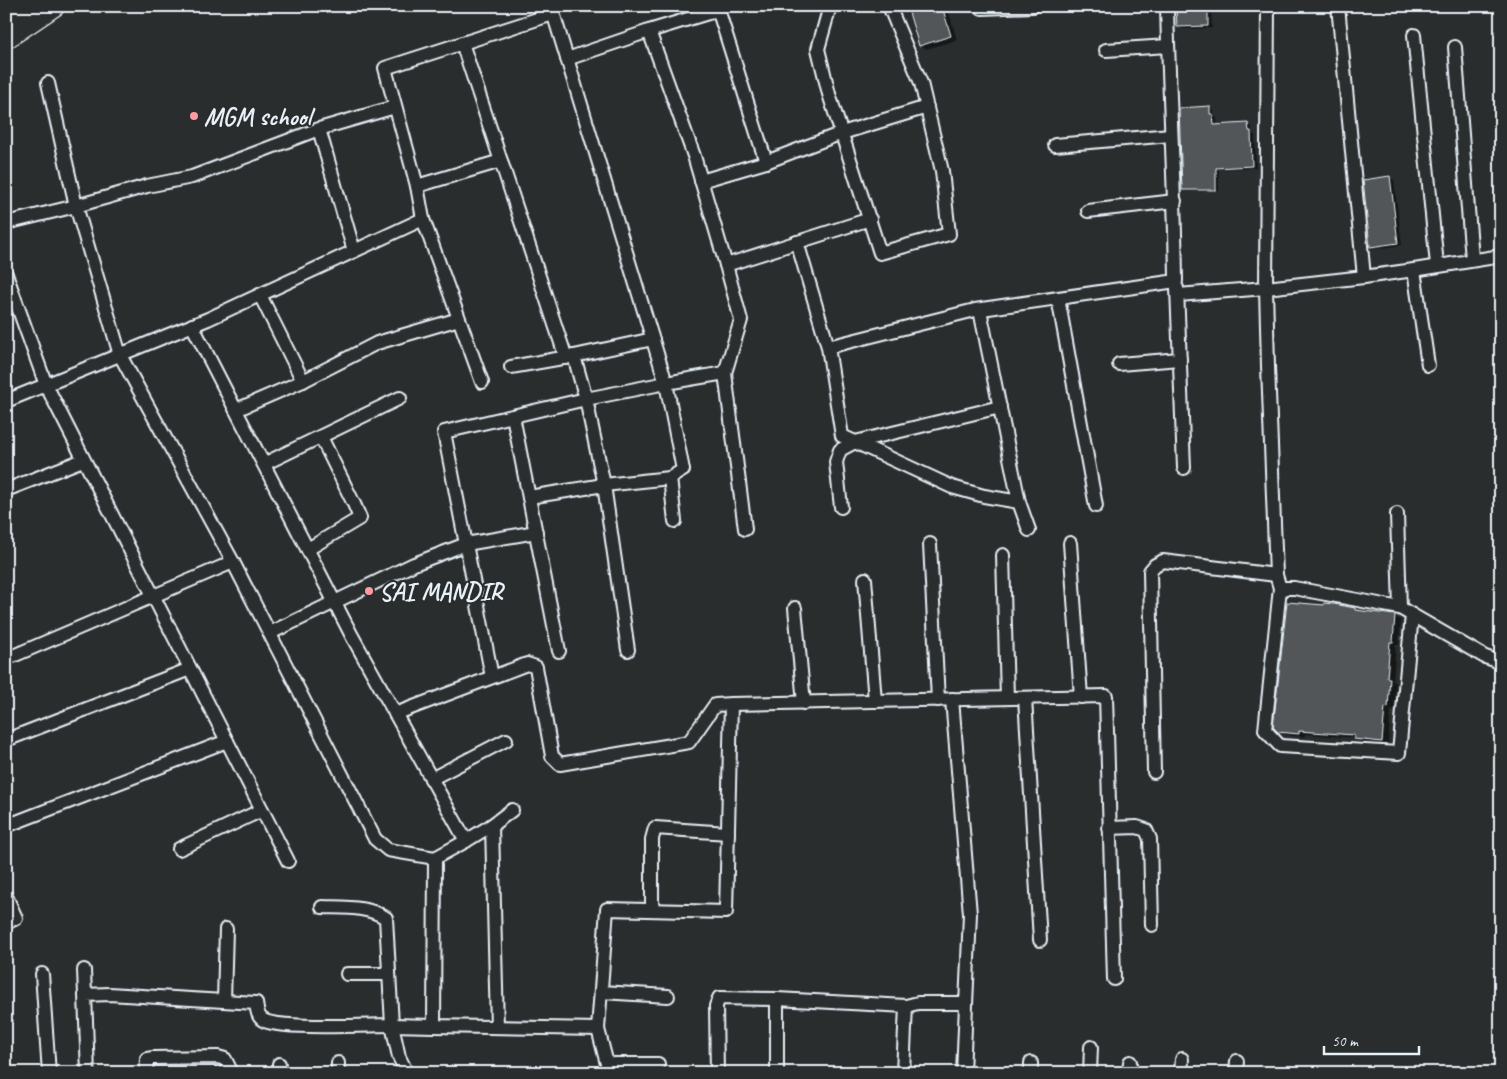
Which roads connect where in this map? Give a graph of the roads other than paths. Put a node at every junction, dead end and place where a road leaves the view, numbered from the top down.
1 (30, 6) edge
2 (56, 6) edge
3 (830, 6) edge
4 (889, 6) edge
5 (1033, 6) edge
6 (1167, 6) edge
7 (1268, 6) edge
8 (1338, 6) edge
9 (718, 8) edge
10 (982, 8) dead end
11 (552, 10) edge
12 (6, 23) edge
13 (649, 31) junction
14 (1414, 35) dead end
15 (6, 39) edge
16 (462, 43) junction
17 (1168, 46) junction
18 (1454, 46) dead end
19 (1106, 50) dead end
20 (567, 59) junction
21 (48, 82) dead end
22 (395, 107) junction
23 (927, 107) junction
24 (319, 129) junction
25 (842, 133) junction
26 (1171, 135) junction
27 (1055, 145) dead end
28 (501, 161) junction
29 (766, 162) junction
30 (701, 181) junction
31 (417, 186) junction
32 (1175, 201) junction
33 (76, 206) junction
34 (1088, 211) dead end
35 (423, 219) junction
36 (870, 219) junction
37 (6, 223) edge
38 (797, 242) junction
39 (354, 251) junction
40 (1501, 256) edge
41 (1472, 260) junction
42 (726, 265) junction
43 (1437, 265) junction
44 (1414, 270) junction
45 (6, 274) edge
46 (1364, 277) junction
47 (1176, 281) junction
48 (1266, 288) junction
49 (260, 295) junction
50 (1178, 295) junction
51 (1058, 298) junction
52 (10, 299) edge
53 (980, 310) junction
54 (459, 319) junction
55 (192, 326) junction
56 (653, 340) junction
57 (828, 347) junction
58 (120, 355) junction
59 (570, 357) junction
60 (1180, 359) junction
61 (1119, 364) dead end
62 (1428, 366) dead end
63 (511, 367) dead end
64 (725, 373) junction
65 (303, 381) junction
66 (482, 382) dead end
67 (666, 383) junction
68 (46, 385) junction
69 (400, 398) dead end
70 (586, 399) junction
71 (6, 400) edge
72 (1000, 407) junction
73 (236, 410) junction
74 (513, 416) junction
75 (321, 437) junction
76 (855, 442) junction
77 (84, 460) junction
78 (264, 464) junction
79 (1184, 468) dead end
80 (670, 478) junction
81 (604, 485) junction
82 (6, 490) edge
83 (529, 497) junction
84 (1020, 502) junction
85 (1096, 506) dead end
86 (841, 507) dead end
87 (1397, 514) dead end
88 (675, 522) dead end
89 (745, 529) dead end
90 (1029, 530) dead end
91 (536, 532) junction
92 (466, 544) junction
93 (930, 544) dead end
94 (1070, 544) dead end
95 (308, 549) junction
96 (1003, 554) dead end
97 (233, 562) junction
98 (1276, 575) junction
99 (865, 579) dead end
100 (1280, 588) junction
101 (153, 596) junction
102 (336, 602) junction
103 (795, 608) dead end
104 (1400, 608) junction
105 (1412, 615) junction
106 (270, 633) junction
107 (628, 650) dead end
108 (558, 651) dead end
109 (6, 659) edge
110 (1501, 662) edge
111 (190, 669) junction
112 (492, 677) junction
113 (1081, 696) junction
114 (1007, 698) junction
115 (1025, 698) junction
116 (938, 700) junction
117 (952, 700) junction
118 (875, 701) junction
119 (804, 703) junction
120 (731, 704) junction
121 (395, 714) junction
122 (6, 740) edge
123 (506, 740) dead end
124 (227, 741) junction
125 (1154, 772) dead end
126 (431, 779) junction
127 (262, 810) junction
128 (512, 810) dead end
129 (492, 825) junction
130 (6, 826) edge
131 (1109, 828) junction
132 (728, 834) junction
133 (466, 841) junction
134 (179, 849) dead end
135 (435, 858) junction
136 (288, 861) dead end
137 (6, 896) edge
138 (322, 906) dead end
139 (652, 910) junction
140 (6, 923) edge
141 (1152, 925) dead end
142 (226, 929) dead end
143 (1040, 940) dead end
144 (84, 970) dead end
145 (42, 974) dead end
146 (346, 974) dead end
147 (389, 974) junction
148 (1114, 979) dead end
149 (601, 992) junction
150 (85, 995) junction
151 (668, 996) dead end
152 (777, 999) junction
153 (224, 1001) junction
154 (966, 1003) junction
155 (906, 1006) junction
156 (392, 1025) junction
157 (434, 1026) junction
158 (497, 1027) junction
159 (598, 1029) junction
160 (1091, 1047) dead end
161 (1182, 1059) dead end
162 (658, 1064) dead end
163 (607, 1068) edge
164 (49, 1073) edge
165 (88, 1073) edge
166 (146, 1073) edge
167 (229, 1073) edge
168 (407, 1073) edge
169 (717, 1073) edge
170 (777, 1073) edge
171 (903, 1073) edge
172 (963, 1073) edge
173 (1090, 1073) edge
174 (1181, 1073) edge

1 - 12 street
2 - 15 street
3 - 25 street
4 - 23 street
5 - 10 street
6 - 17 street
7 - 48 street
8 - 46 street
9 - 13 street
9 - 29 street
11 - 16 street
11 - 20 street
13 - 20 street
13 - 30 street
14 - 43 street
16 - 22 street
16 - 28 street
17 - 19 street
17 - 26 street
18 - 41 street
20 - 56 street
21 - 33 street
22 - 24 street
22 - 31 street
23 - 25 street
23 - 36 street
24 - 33 street
24 - 39 street
25 - 29 street
25 - 36 street
26 - 27 street
26 - 32 street
28 - 31 street
28 - 59 street
29 - 30 street
30 - 42 street
31 - 35 street
32 - 34 street
32 - 47 street
33 - 37 street
33 - 58 street
35 - 39 street
35 - 54 street
36 - 38 street
38 - 42 street
38 - 57 street
39 - 49 street
40 - 41 street
41 - 43 street
42 - 64 street
43 - 44 street
44 - 46 street
44 - 62 street
45 - 52 street
46 - 48 street
47 - 50 street
47 - 51 street
48 - 50 street
48 - 98 street
49 - 55 street
49 - 65 street
50 - 60 street
51 - 53 street
51 - 85 street
52 - 68 street
53 - 57 street
53 - 72 street
54 - 65 street
54 - 66 street
55 - 58 street
55 - 73 street
56 - 59 street
56 - 67 street
57 - 76 street
58 - 68 street
58 - 97 street
59 - 63 street
59 - 70 street
60 - 61 street
60 - 79 street
64 - 67 street
64 - 89 street
65 - 73 street
67 - 70 street
67 - 80 street
68 - 71 street
68 - 77 street
69 - 75 street
70 - 74 street
70 - 81 street
72 - 76 street
72 - 84 street
73 - 78 street
74 - 83 street
74 - 92 street
75 - 78 street
75 - 95 street
76 - 84 street
76 - 86 street
77 - 82 street
77 - 101 street
78 - 95 street
80 - 81 street
80 - 88 street
81 - 83 street
81 - 107 street
83 - 91 street
84 - 90 street
87 - 104 street
91 - 92 street
91 - 108 street
92 - 102 street
92 - 112 street
93 - 116 street
94 - 113 street
95 - 102 street
96 - 114 street
97 - 101 street
97 - 106 street
98 - 100 street
98 - 125 street
99 - 118 street
100 - 104 street
100 - 105 street
101 - 109 street
101 - 111 street
102 - 106 street
102 - 121 street
103 - 119 street
104 - 105 street
105 - 110 street
106 - 135 street
111 - 122 street
111 - 124 street
112 - 120 street
112 - 121 street
113 - 115 street
113 - 131 street
114 - 115 street
114 - 117 street
115 - 143 street
116 - 117 street
116 - 118 street
117 - 154 street
118 - 119 street
119 - 120 street
120 - 132 street
121 - 126 street
123 - 126 street
124 - 127 street
124 - 130 street
126 - 133 street
127 - 134 street
127 - 136 street
128 - 129 street
129 - 133 street
129 - 158 street
131 - 141 street
131 - 148 street
132 - 139 street
132 - 139 street
133 - 135 street
135 - 157 street
137 - 140 street
138 - 147 street
139 - 149 street
142 - 153 street
144 - 150 street
145 - 164 street
146 - 147 street
147 - 156 street
149 - 151 street
149 - 159 street
150 - 153 street
150 - 165 street
152 - 155 street
152 - 169 street
152 - 170 street
153 - 156 street
154 - 155 street
154 - 172 street
155 - 171 street
156 - 157 street
156 - 168 street
157 - 158 street
158 - 159 street
159 - 163 street
160 - 173 street
161 - 174 street
162 - 163 street
166 - 167 street

